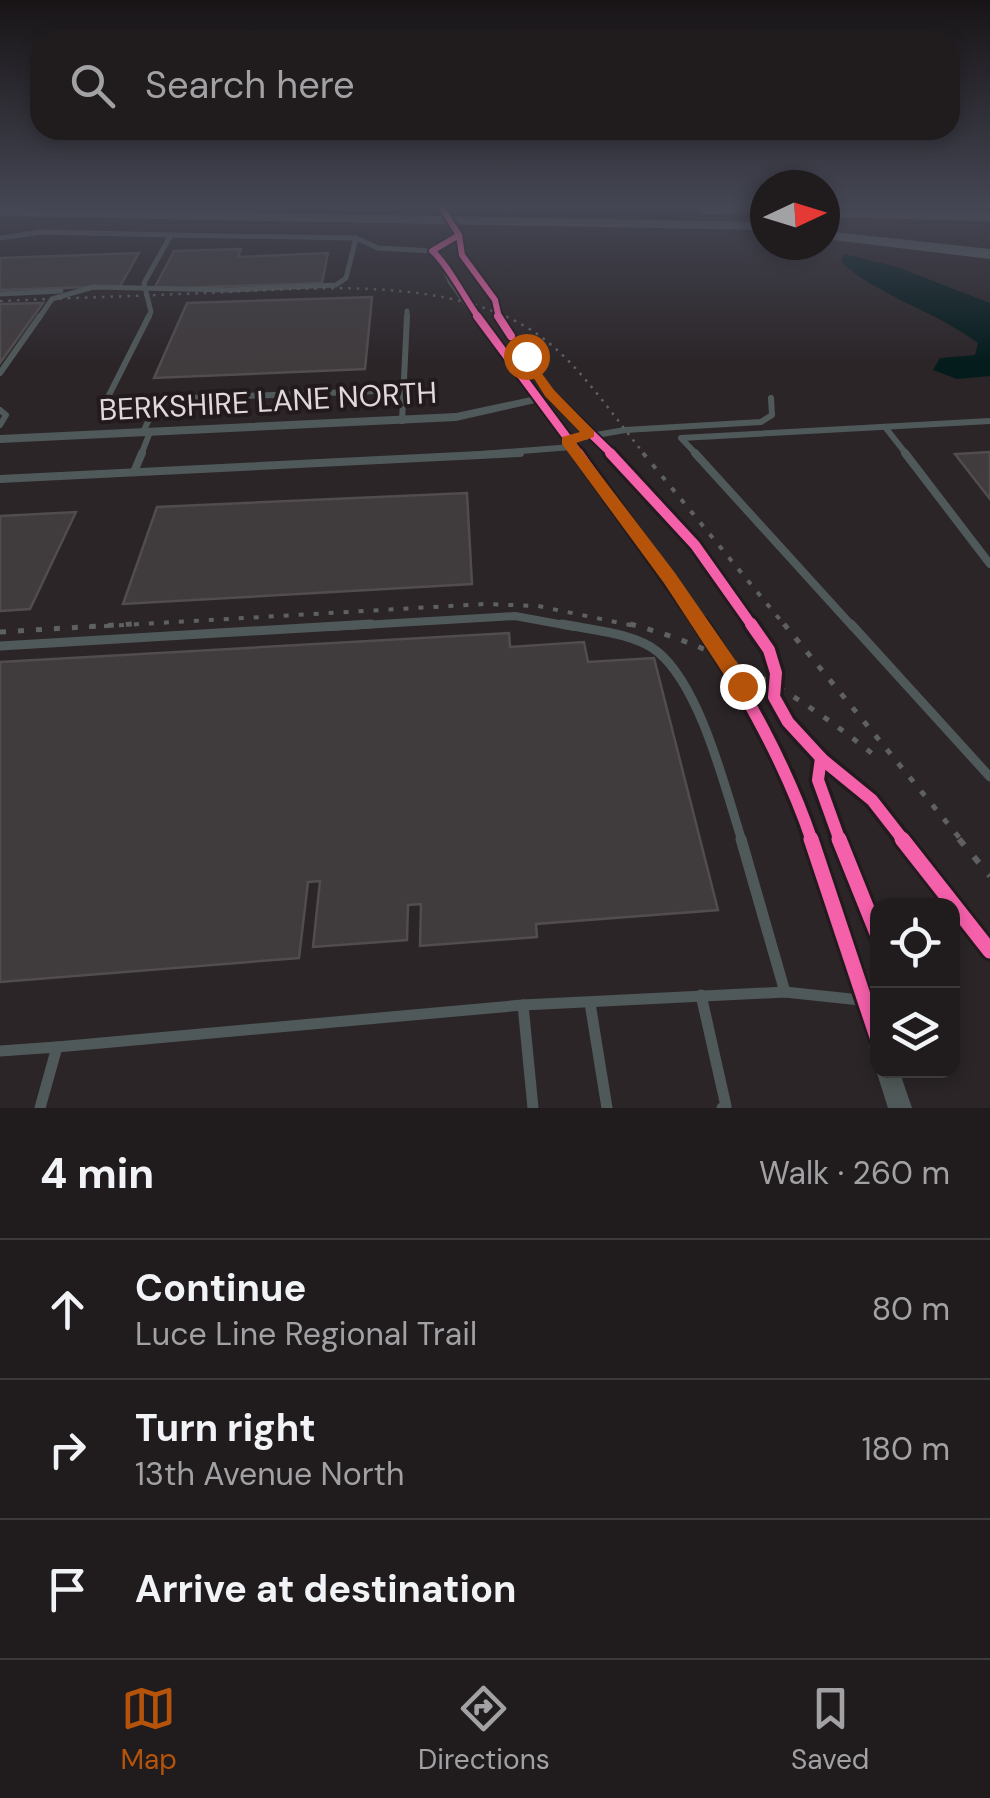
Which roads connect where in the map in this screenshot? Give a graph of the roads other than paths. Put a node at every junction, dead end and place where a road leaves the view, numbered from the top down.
1 (159, 259) edge
2 (349, 259) edge
3 (441, 259) edge
4 (144, 289) junction
5 (70, 291) junction
6 (0, 295) edge
7 (56, 296) junction
8 (407, 310) dead end
9 (0, 373) edge
10 (404, 390) junction
11 (771, 398) dead end
12 (537, 399) junction
13 (158, 401) junction
14 (0, 410) edge
15 (402, 420) junction
16 (990, 422) edge
17 (0, 426) edge
18 (885, 427) junction
19 (146, 432) junction
20 (0, 439) edge
21 (570, 444) junction
22 (134, 472) junction
23 (0, 478) edge
24 (990, 564) edge
25 (0, 646) edge
26 (990, 776) edge
27 (785, 992) junction
28 (701, 995) junction
29 (864, 1000) junction
30 (590, 1003) junction
31 (522, 1005) junction
32 (870, 1017) edge
33 (57, 1047) junction
34 (0, 1051) edge
35 (891, 1078) edge
36 (40, 1108) edge
37 (533, 1108) edge
38 (607, 1108) edge
39 (722, 1108) edge
40 (900, 1108) edge

1 - 4 lane
2 - 4 lane
3 - 12 street
4 - 5 lane
4 - 13 lane
5 - 6 lane
5 - 7 lane
6 - 7 lane
7 - 9 lane
8 - 10 lane
10 - 13 lane
10 - 15 lane
11 - 21 lane
12 - 15 street, BERKSHIRE LANE NORTH
12 - 21 street
13 - 19 lane
14 - 17 lane
15 - 19 street, BERKSHIRE LANE NORTH
16 - 18 lane
18 - 24 lane
18 - 26 lane
19 - 20 street, BERKSHIRE LANE NORTH
19 - 22 lane
21 - 22 lane
21 - 29 street
22 - 23 lane
25 - 27 lane
27 - 28 lane
27 - 29 lane
28 - 30 lane
28 - 39 lane
29 - 32 street
30 - 31 lane
30 - 38 lane
31 - 33 lane
31 - 37 lane
33 - 34 lane
33 - 36 lane
35 - 40 street

